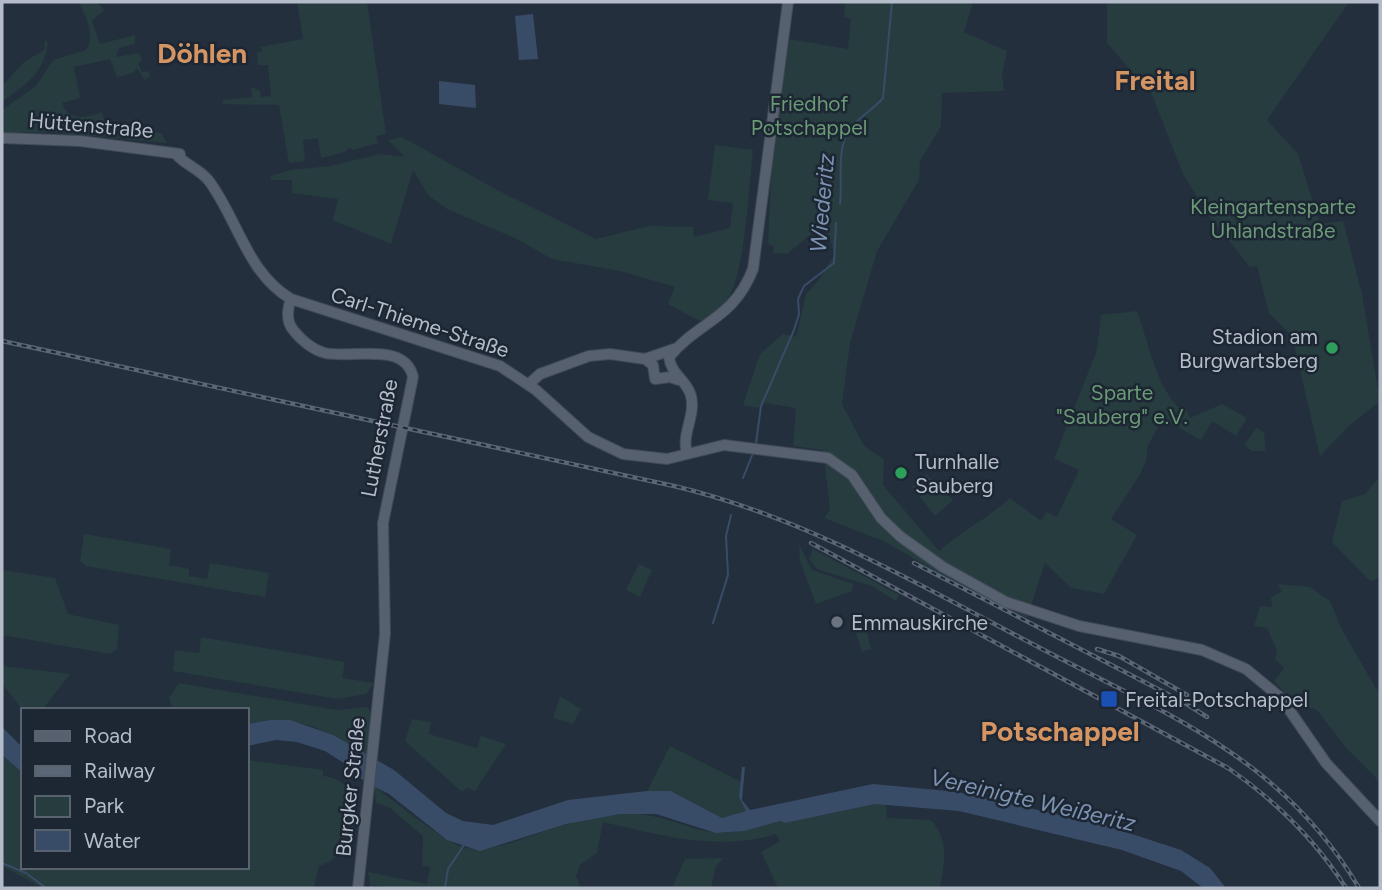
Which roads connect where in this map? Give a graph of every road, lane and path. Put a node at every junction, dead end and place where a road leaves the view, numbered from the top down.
1 (782, 2) edge
2 (788, 2) edge
3 (2, 138) edge
4 (295, 301) junction
5 (732, 305) junction
6 (677, 348) junction
7 (645, 359) junction
8 (682, 382) junction
9 (533, 387) junction
10 (691, 452) junction
11 (385, 634) joint
12 (1380, 821) edge
13 (358, 888) edge

1 - 5 main road
2 - 5 main road
3 - 4 main road, Hüttenstraße
4 - 9 main road, Carl-Thieme-Straße
4 - 11 main road, Lutherstraße
5 - 6 main road
6 - 7 main road
6 - 8 main road
7 - 8 main road
7 - 9 main road
8 - 10 main road
9 - 10 main road, Carl-Thieme-Straße
10 - 12 main road, Carl-Thieme-Straße
11 - 13 main road, Burgker Straße

